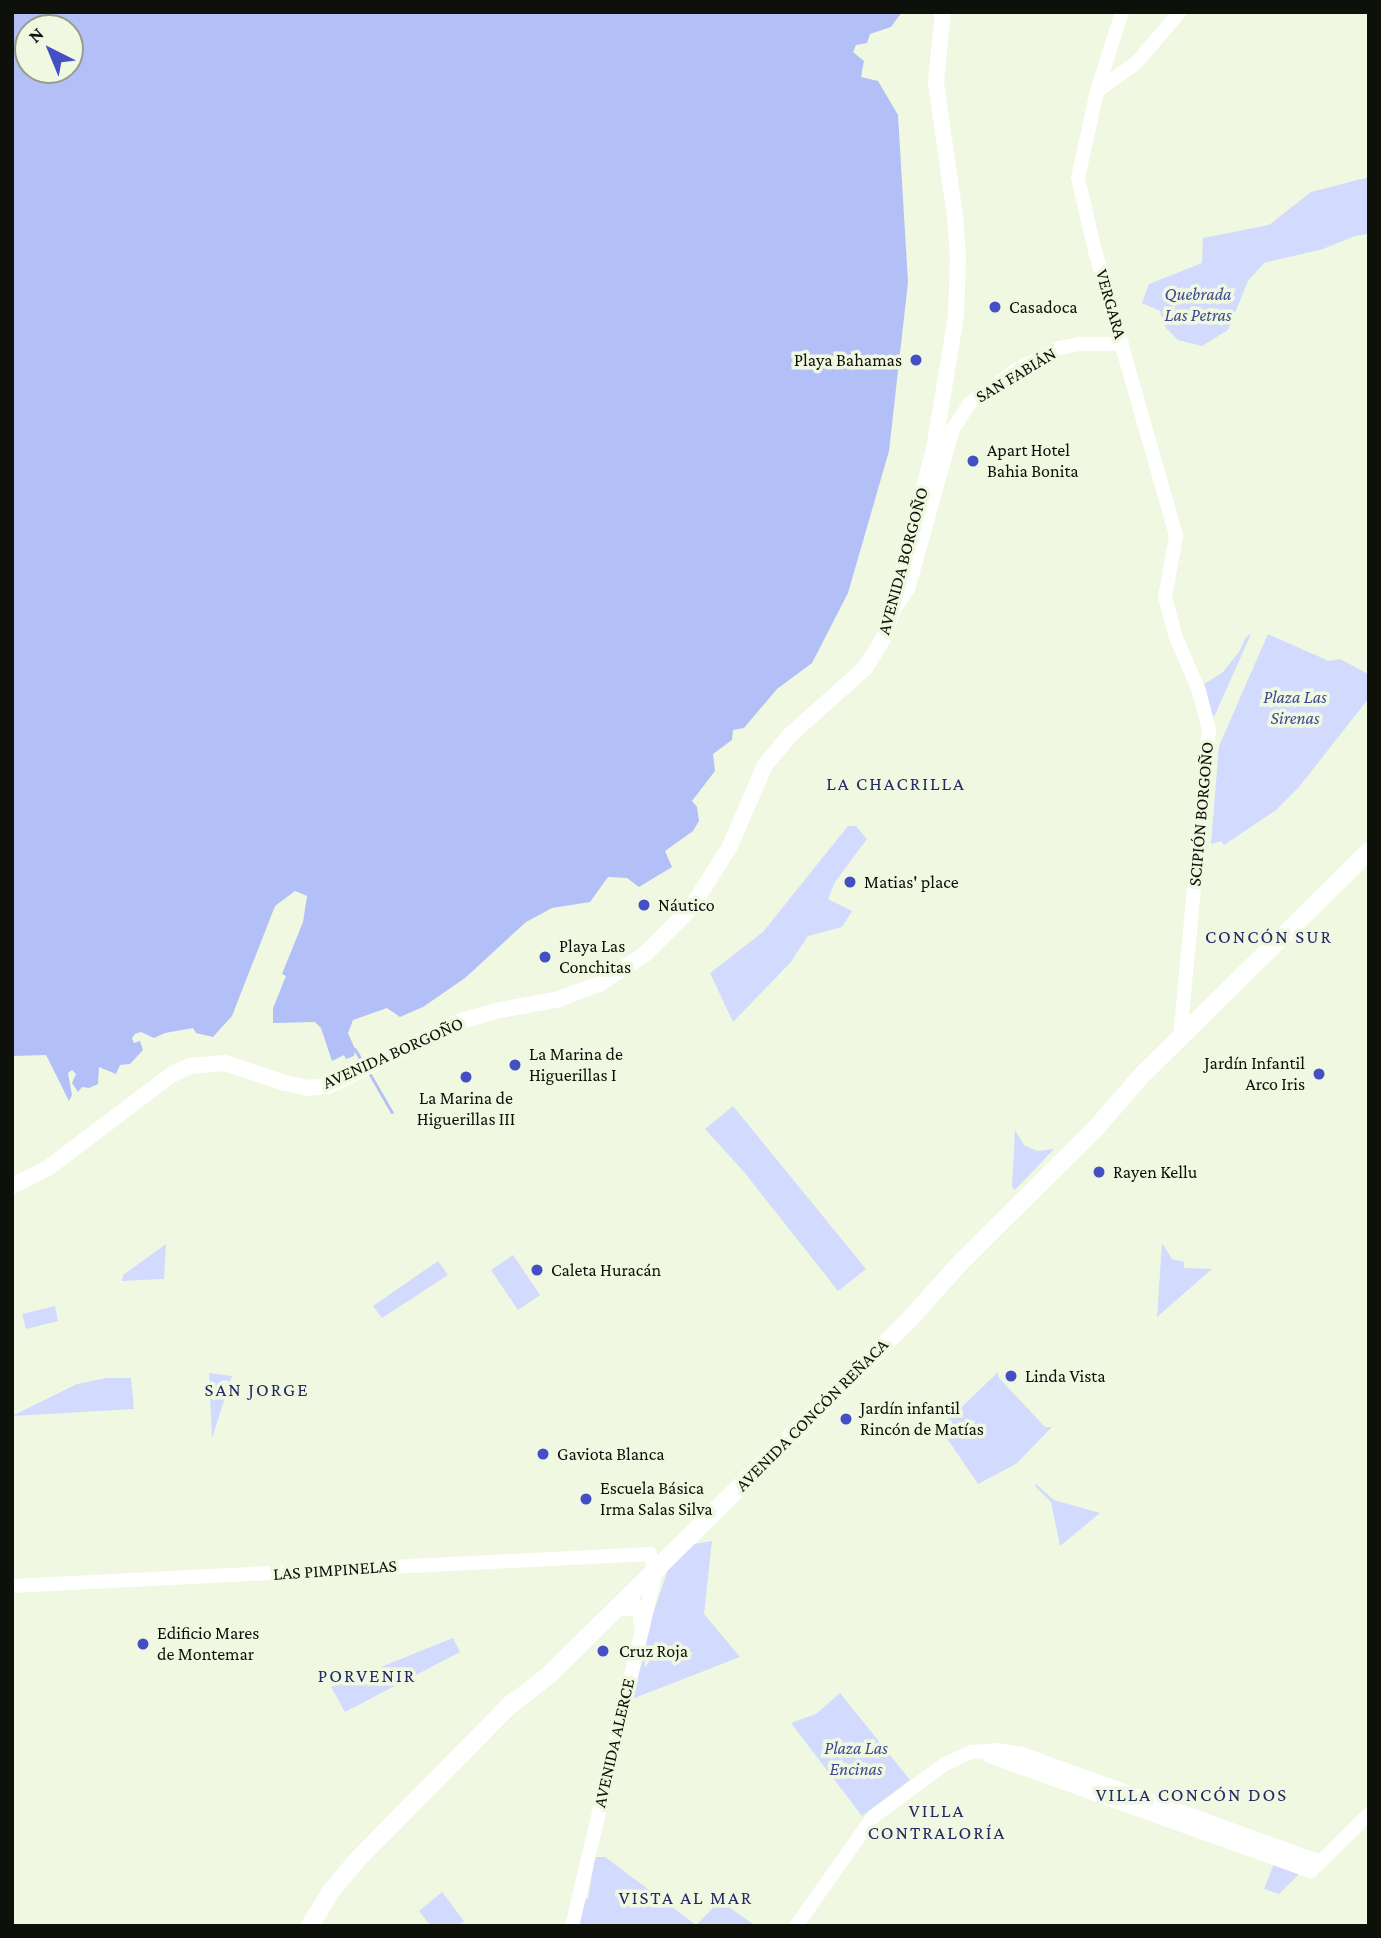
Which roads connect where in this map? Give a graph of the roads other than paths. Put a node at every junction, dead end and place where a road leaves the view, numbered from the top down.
1 (943, 12) edge
2 (1122, 12) edge
3 (1180, 12) edge
4 (1097, 91) junction
5 (1122, 344) junction
6 (1165, 597) joint
7 (891, 614) junction
8 (1369, 851) edge
9 (1369, 868) edge
10 (1180, 1038) junction
11 (1096, 1128) junction
12 (12, 1185) edge
13 (655, 1566) junction
14 (12, 1586) edge
15 (621, 1606) junction
16 (642, 1622) junction
17 (507, 1708) junction
18 (1369, 1814) edge
19 (310, 1926) edge
20 (572, 1926) edge
21 (796, 1926) edge

1 - 7 main road, AVENIDA BORGOÑO
2 - 4 street, VERGARA
3 - 4 street
4 - 5 street, VERGARA
5 - 6 street, VERGARA
5 - 7 street, SAN FABIÁN
6 - 10 street, SCIPIÓN BORGOÑO
7 - 12 main road, AVENIDA BORGOÑO
8 - 10 main road, AVENIDA CONCÓN REÑACA
9 - 11 main road, AVENIDA CONCÓN REÑACA
10 - 11 main road, AVENIDA CONCÓN REÑACA
11 - 13 main road, AVENIDA CONCÓN REÑACA
13 - 14 street, LAS PIMPINELAS
13 - 15 main road, AVENIDA CONCÓN REÑACA
13 - 16 street, AVENIDA ALERCE
13 - 17 main road, AVENIDA CONCÓN REÑACA
15 - 16 main road
15 - 17 main road, AVENIDA CONCÓN REÑACA
16 - 20 street, AVENIDA ALERCE
17 - 19 main road, AVENIDA CONCÓN REÑACA
18 - 21 street

